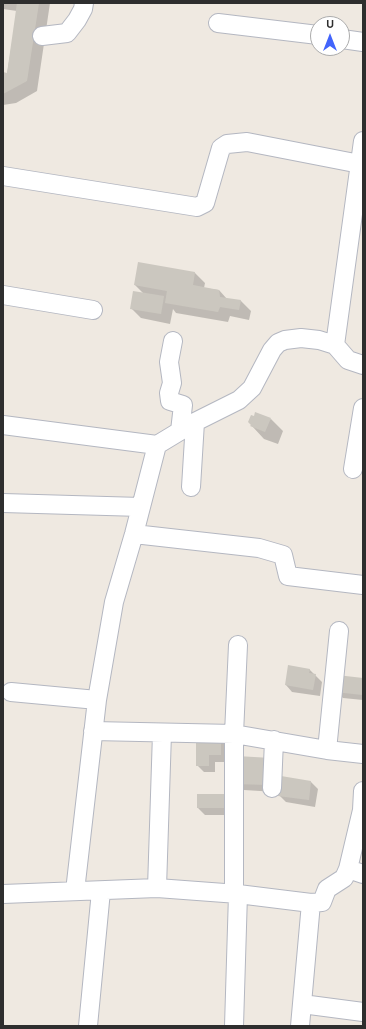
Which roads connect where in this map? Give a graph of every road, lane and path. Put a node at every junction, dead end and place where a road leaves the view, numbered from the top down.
1 (84, 3) edge
2 (218, 23) dead end
3 (310, 34) edge
4 (42, 36) dead end
5 (350, 40) edge
6 (363, 42) edge
7 (363, 141) edge
8 (360, 164) junction
9 (3, 176) edge
10 (3, 295) edge
11 (93, 310) dead end
12 (173, 341) dead end
13 (335, 345) junction
14 (363, 366) edge
15 (363, 408) edge
16 (3, 425) edge
17 (187, 427) junction
18 (157, 445) junction
19 (353, 469) dead end
20 (191, 487) dead end
21 (3, 503) edge
22 (141, 508) junction
23 (134, 534) junction
24 (363, 585) edge
25 (339, 631) dead end
26 (238, 646) dead end
27 (11, 692) dead end
28 (97, 700) junction
29 (93, 731) junction
30 (162, 733) junction
31 (234, 734) junction
32 (274, 740) junction
33 (326, 750) junction
34 (363, 754) edge
35 (272, 788) dead end
36 (363, 791) edge
37 (355, 872) edge
38 (157, 888) junction
39 (75, 890) junction
40 (101, 891) junction
41 (3, 894) edge
42 (238, 894) junction
43 (311, 903) junction
44 (302, 1004) junction
45 (363, 1012) edge
46 (88, 1026) edge
47 (234, 1026) edge
48 (300, 1026) edge

1 - 4 street
2 - 3 street
5 - 6 street
7 - 8 street
8 - 9 street
8 - 13 street
10 - 11 street
12 - 17 street
13 - 14 street
13 - 17 street
15 - 19 street
16 - 18 street
17 - 18 street
17 - 20 street
18 - 22 street
21 - 22 street
22 - 23 street
23 - 24 street
23 - 28 street
25 - 33 street
26 - 31 street
27 - 28 street
28 - 29 street
29 - 30 street
29 - 39 street
30 - 31 street
30 - 38 street
31 - 32 street
31 - 42 street
32 - 33 street
32 - 35 street
33 - 34 street
36 - 37 street
37 - 43 street
38 - 40 street
38 - 42 street
39 - 40 street
39 - 41 street
40 - 46 street
42 - 43 street
42 - 47 street
43 - 44 street
44 - 45 street
44 - 48 street

